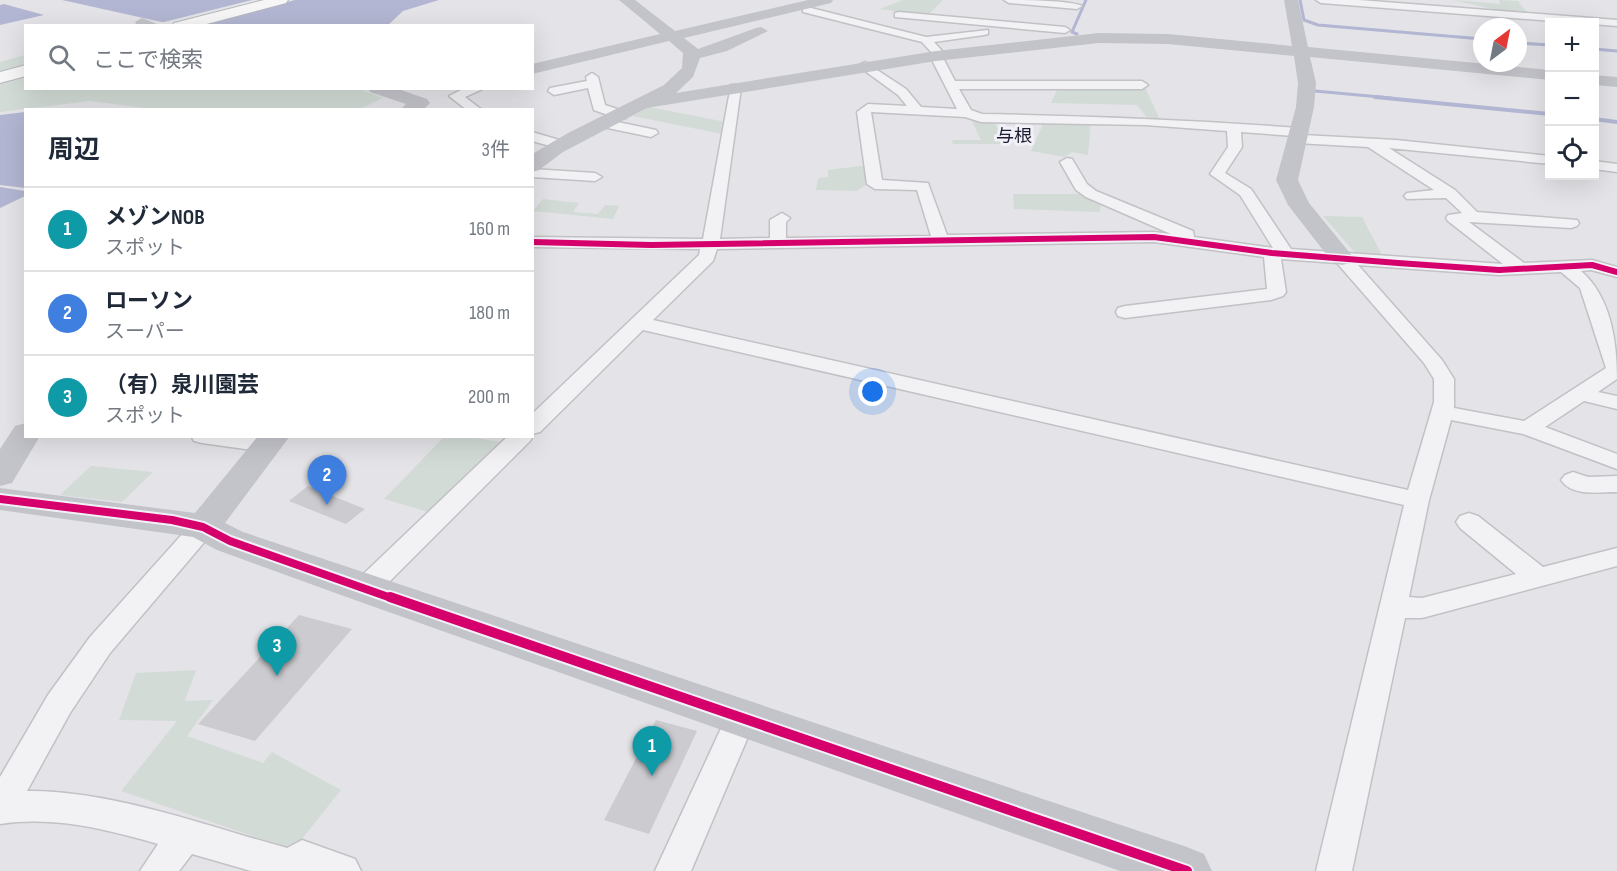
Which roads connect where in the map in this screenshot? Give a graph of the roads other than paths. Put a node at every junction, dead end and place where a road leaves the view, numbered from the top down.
1 (264, 0) edge
2 (281, 0) edge
3 (626, 0) edge
4 (1009, 0) edge
5 (1291, 0) edge
6 (1321, 0) edge
7 (829, 2) edge
8 (1079, 3) edge
9 (803, 8) junction
10 (899, 15) dead end
11 (1617, 23) edge
12 (171, 24) edge
13 (187, 24) edge
14 (1030, 27) junction
15 (895, 31) junction
16 (870, 35) dead end
17 (1070, 35) junction
18 (673, 36) junction
19 (926, 40) junction
20 (1302, 52) junction
21 (693, 55) junction
22 (936, 56) junction
23 (24, 65) edge
24 (865, 66) junction
25 (534, 69) edge
26 (24, 71) edge
27 (0, 72) edge
28 (1545, 75) edge
29 (0, 78) edge
30 (1599, 80) edge
31 (1617, 82) edge
32 (951, 85) junction
33 (1142, 85) dead end
34 (735, 88) junction
35 (670, 89) junction
36 (382, 90) edge
37 (473, 90) edge
38 (554, 91) dead end
39 (706, 93) junction
40 (645, 103) junction
41 (1090, 106) dead end
42 (413, 108) edge
43 (473, 108) edge
44 (917, 110) junction
45 (966, 112) junction
46 (621, 115) junction
47 (1098, 120) junction
48 (603, 123) junction
49 (1232, 127) junction
50 (651, 134) dead end
51 (1298, 136) junction
52 (534, 137) edge
53 (1371, 142) junction
54 (561, 145) junction
55 (1545, 159) edge
56 (1067, 162) dead end
57 (534, 163) edge
58 (1599, 166) edge
59 (1617, 168) edge
60 (534, 173) edge
61 (595, 177) dead end
62 (1450, 193) junction
63 (1412, 196) dead end
64 (1472, 217) junction
65 (782, 218) dead end
66 (1572, 223) dead end
67 (940, 239) junction
68 (534, 242) edge
69 (1196, 242) junction
70 (778, 243) junction
71 (710, 244) junction
72 (1279, 254) junction
73 (1342, 258) junction
74 (1592, 265) junction
75 (1617, 265) edge
76 (1565, 266) junction
77 (1518, 268) junction
78 (1617, 272) edge
79 (1125, 312) dead end
80 (639, 323) junction
81 (1616, 370) edge
82 (1578, 393) junction
83 (1617, 403) edge
84 (1443, 412) junction
85 (534, 424) edge
86 (1528, 428) junction
87 (24, 436) edge
88 (230, 438) edge
89 (520, 438) edge
90 (271, 441) edge
91 (1617, 462) edge
92 (0, 475) edge
93 (1573, 480) dead end
94 (1617, 484) edge
95 (0, 499) edge
96 (1417, 500) junction
97 (1469, 522) dead end
98 (203, 527) junction
99 (1617, 557) edge
100 (1538, 577) junction
101 (365, 589) junction
102 (1394, 607) junction
103 (741, 718) junction
104 (0, 809) edge
105 (185, 836) junction
106 (158, 871) edge
107 (343, 871) edge
108 (673, 871) edge
109 (1187, 871) edge
110 (1334, 871) edge

1 - 12 highway
2 - 13 highway
3 - 18 street
4 - 8 street
5 - 20 street
6 - 11 street
7 - 9 street
8 - 17 street
9 - 15 street
9 - 18 street
9 - 21 street
10 - 14 street
14 - 17 street
14 - 19 street
15 - 16 street
15 - 19 street
17 - 20 street
17 - 22 street
18 - 21 street
18 - 25 street
19 - 22 street
20 - 28 street
20 - 51 street
21 - 35 street
22 - 24 street
22 - 32 street
23 - 27 highway
24 - 34 street
24 - 44 street
26 - 29 highway
30 - 31 street
32 - 33 street
32 - 45 street
34 - 39 street
34 - 71 street
35 - 39 street
35 - 40 street
36 - 42 street
37 - 43 street
38 - 46 street
39 - 40 street
40 - 46 street
41 - 47 street
44 - 45 street
44 - 67 street
45 - 47 street
46 - 48 street
47 - 49 street
48 - 50 street
48 - 54 street
49 - 51 street
49 - 72 street
51 - 53 street
51 - 73 street
52 - 54 street
53 - 55 street
53 - 62 street
54 - 57 street
56 - 69 street
58 - 59 street
60 - 61 street
62 - 63 street
62 - 64 street
64 - 66 street
64 - 77 street
65 - 70 street
67 - 69 street
67 - 70 street
68 - 71 street
69 - 72 street
70 - 71 street
71 - 80 street
72 - 73 street
72 - 79 street
73 - 77 street
73 - 84 street
74 - 75 street
74 - 76 street
74 - 78 street
76 - 77 street
76 - 81 street
80 - 85 street
80 - 96 street
81 - 82 street
82 - 83 street
82 - 86 street
84 - 86 street
84 - 96 street
86 - 91 street
87 - 92 street
88 - 90 street
89 - 101 street
90 - 98 street
93 - 94 street
95 - 98 street
96 - 102 street
97 - 100 street
98 - 101 street
98 - 104 street
99 - 100 street
100 - 102 street
101 - 103 street
102 - 110 street
103 - 108 street
103 - 109 street
104 - 105 street
105 - 106 street
105 - 107 street

